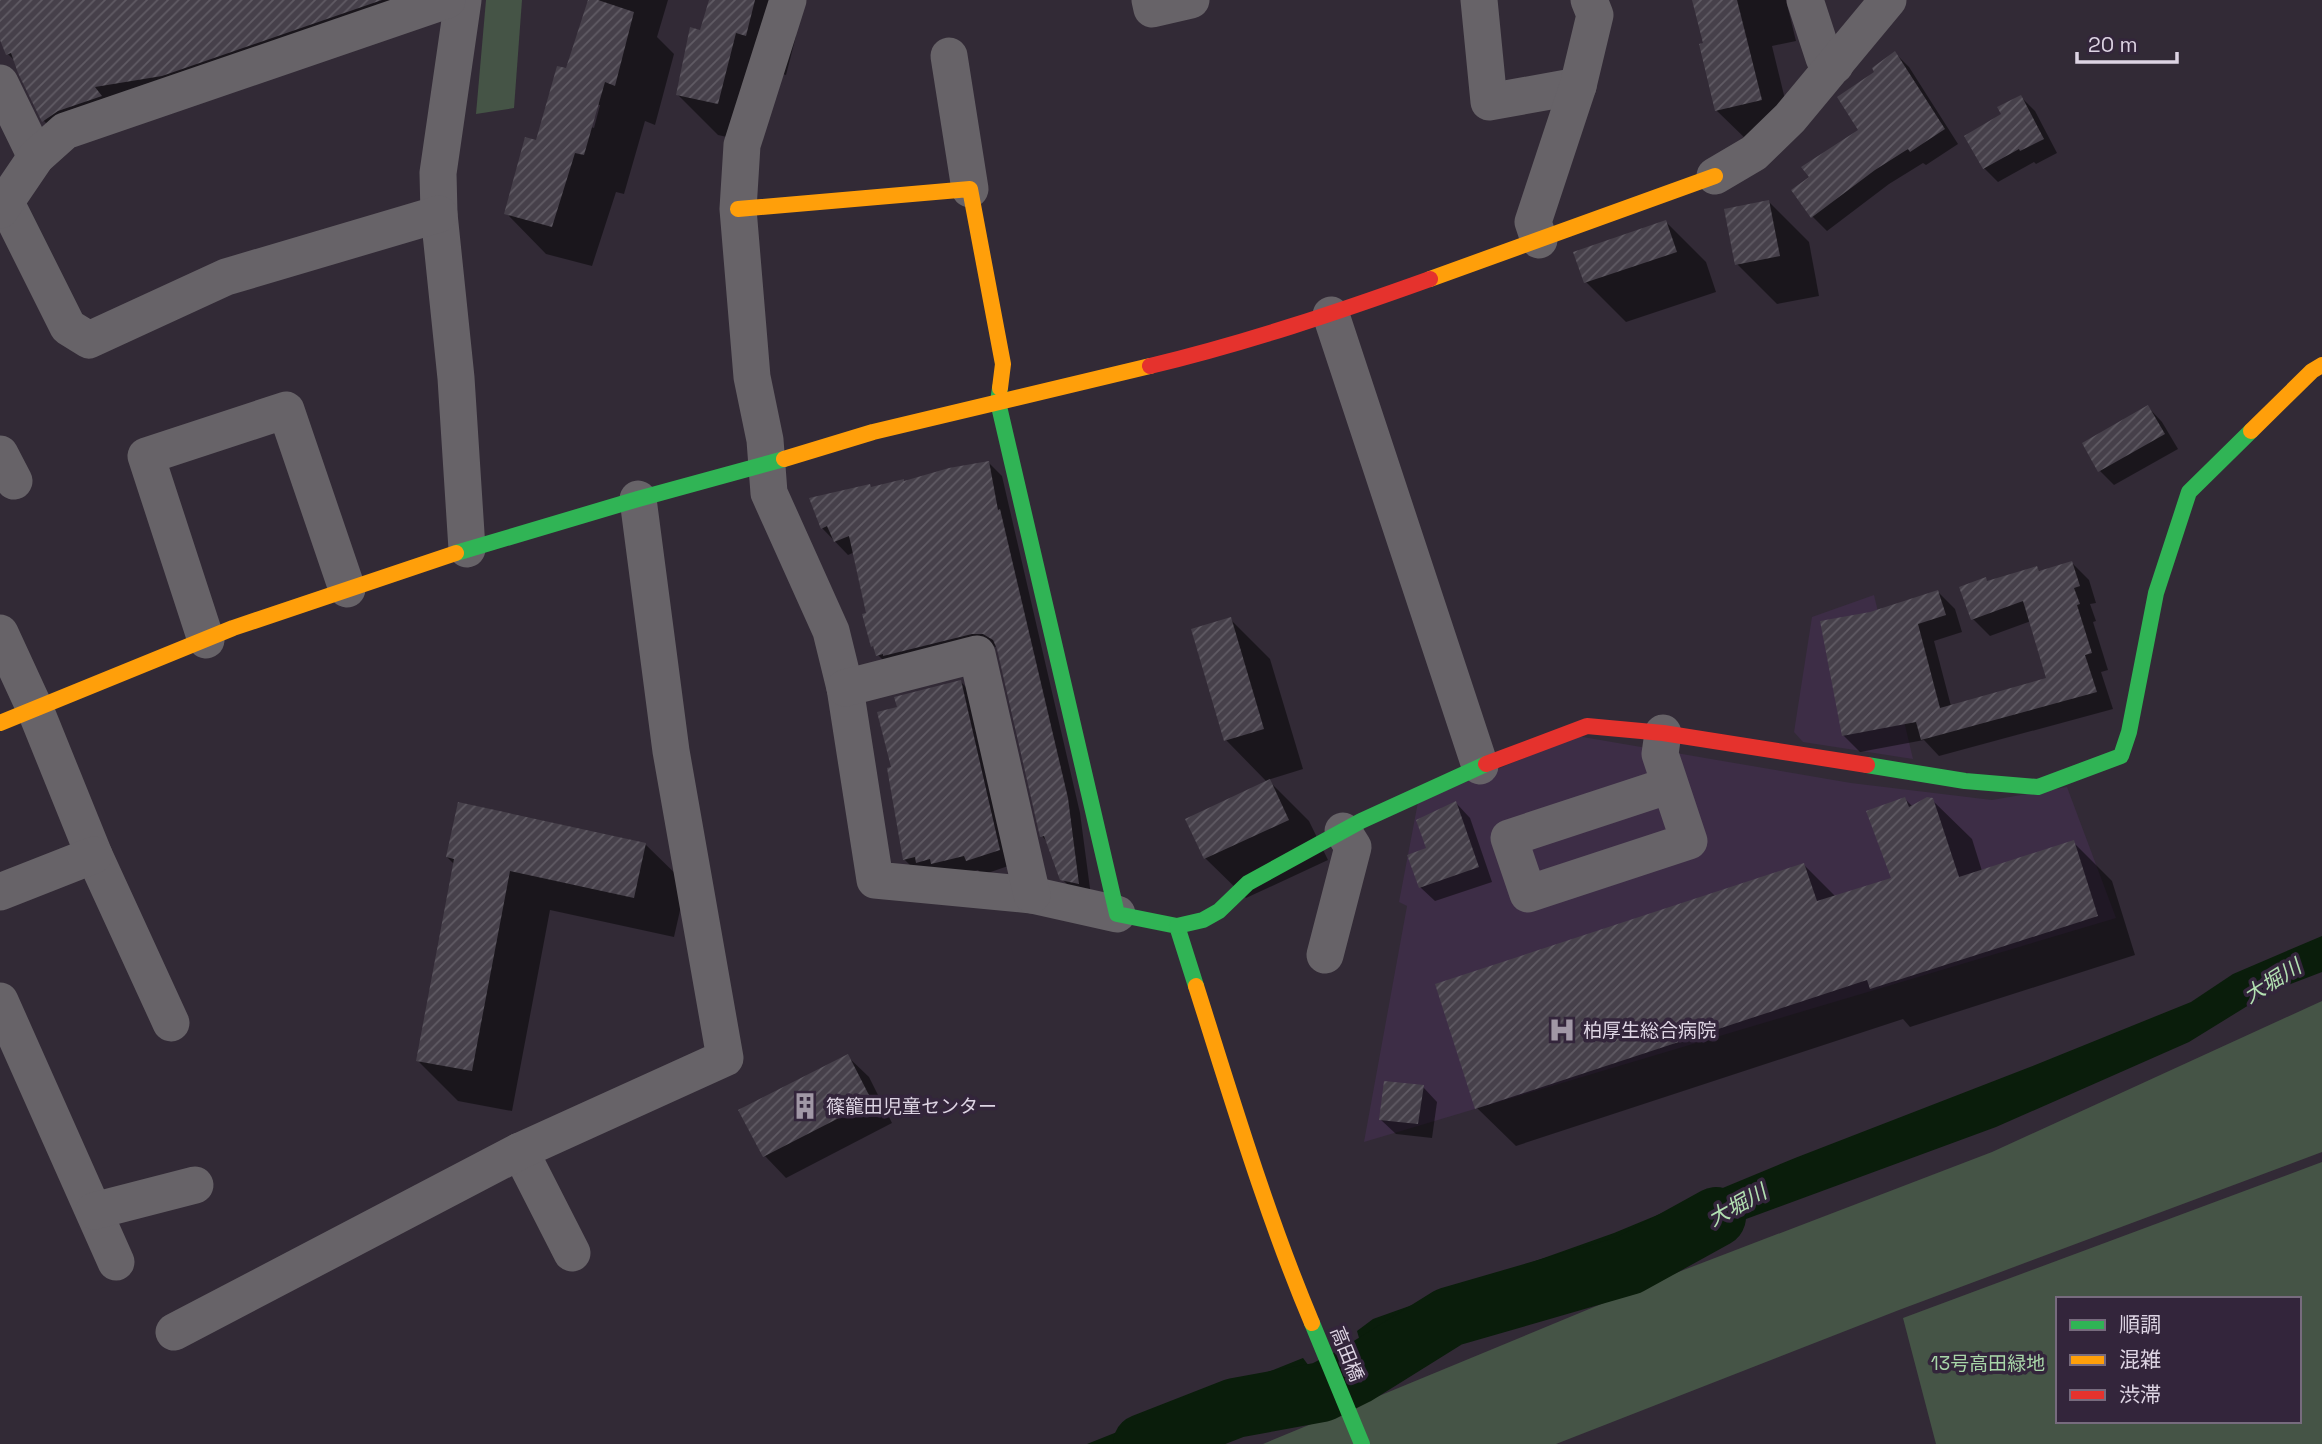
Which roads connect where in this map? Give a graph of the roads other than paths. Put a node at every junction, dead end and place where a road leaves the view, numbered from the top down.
1 (447, 0) edge
2 (463, 0) edge
3 (788, 0) edge
4 (1150, 0) edge
5 (1191, 0) edge
6 (1479, 0) edge
7 (1589, 0) edge
8 (1805, 0) edge
9 (1888, 0) edge
10 (949, 56) dead end
11 (1835, 65) junction
12 (0, 83) edge
13 (1578, 86) junction
14 (36, 157) junction
15 (1715, 176) joint
16 (970, 189) junction
17 (3, 206) edge
18 (738, 209) junction
19 (439, 214) junction
20 (1539, 240) junction
21 (1331, 315) junction
22 (2322, 365) edge
23 (998, 402) junction
24 (766, 465) junction
25 (638, 499) junction
26 (467, 549) junction
27 (347, 589) junction
28 (0, 633) edge
29 (206, 640) junction
30 (845, 688) junction
31 (35, 709) junction
32 (0, 723) edge
33 (1663, 733) junction
34 (1480, 766) junction
35 (1670, 785) dead end
36 (1343, 831) junction
37 (94, 855) junction
38 (0, 892) edge
39 (1031, 895) junction
40 (1117, 914) junction
41 (1177, 926) junction
42 (1325, 955) dead end
43 (0, 1001) edge
44 (171, 1023) dead end
45 (520, 1151) junction
46 (195, 1185) dead end
47 (94, 1211) junction
48 (572, 1253) dead end
49 (116, 1262) dead end
50 (174, 1332) dead end
51 (1362, 1444) edge

1 - 14 street
2 - 19 street
3 - 18 street
4 - 5 street
6 - 13 street
7 - 13 street
8 - 11 street
9 - 11 street
10 - 16 street
11 - 15 street
12 - 14 street
13 - 20 street
14 - 17 street
15 - 20 street
16 - 18 street
16 - 23 street
17 - 19 street
18 - 24 street
19 - 26 street
20 - 21 street
21 - 23 street
21 - 34 street
22 - 33 street
23 - 24 street
23 - 40 street
24 - 25 street
24 - 30 street
25 - 26 street
25 - 45 street
26 - 27 street
27 - 29 street
27 - 29 street
28 - 31 street
29 - 31 street
30 - 39 street
30 - 39 street
31 - 32 street
31 - 37 street
33 - 34 street
33 - 35 street
34 - 36 street
36 - 41 street
36 - 42 street
37 - 38 street
37 - 44 street
39 - 40 street
40 - 41 street
41 - 51 street, 高田橋
43 - 47 street
45 - 48 street
45 - 50 street
46 - 47 street
47 - 49 street

